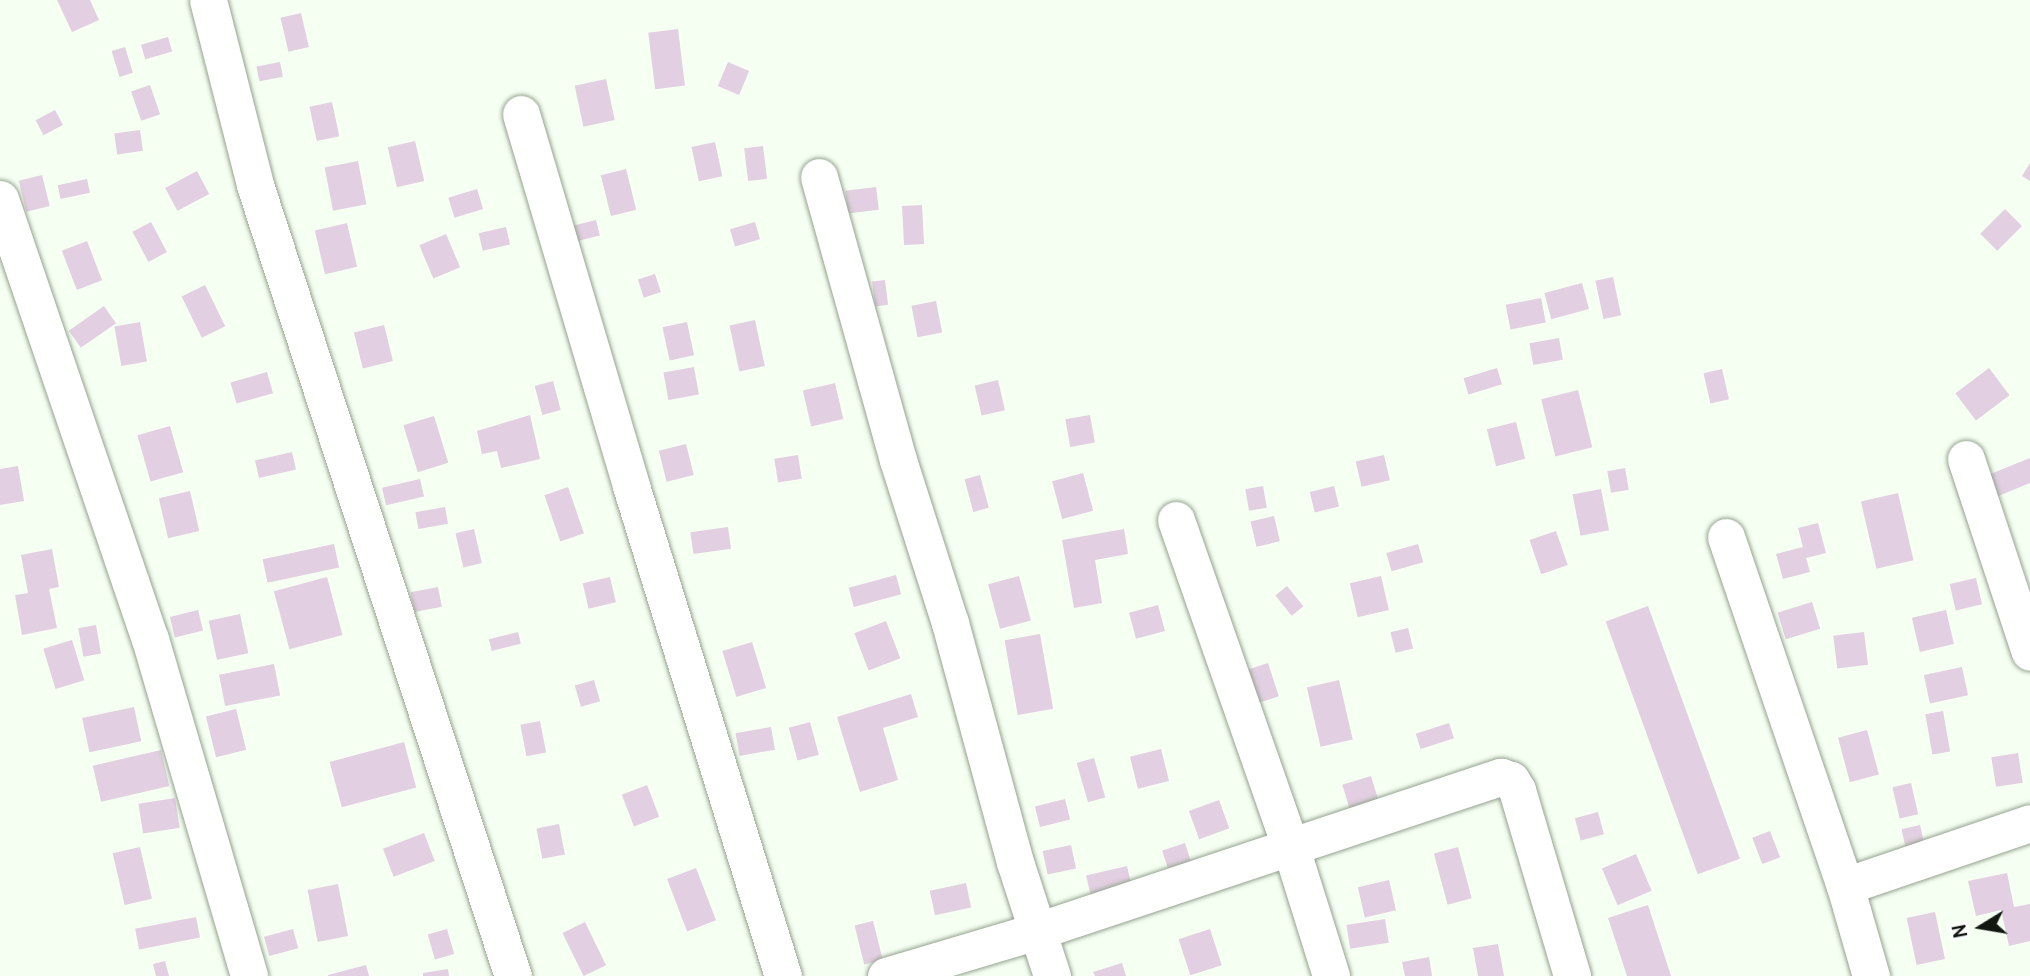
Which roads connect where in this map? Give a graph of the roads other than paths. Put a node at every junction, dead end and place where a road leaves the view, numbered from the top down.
1 (208, 0) edge
2 (521, 114) dead end
3 (819, 177) dead end
4 (0, 199) edge
5 (1966, 459) dead end
6 (1176, 520) dead end
7 (1726, 537) dead end
8 (2030, 652) edge
9 (2030, 824) edge
10 (1291, 848) junction
11 (1845, 886) junction
12 (1037, 931) junction
13 (249, 976) edge
14 (513, 976) edge
15 (783, 976) edge
16 (886, 976) edge
17 (1052, 976) edge
18 (1331, 976) edge
19 (1572, 976) edge
20 (1871, 976) edge

1 - 14 street
2 - 15 street
3 - 12 street
4 - 13 street
5 - 8 street
6 - 10 street
7 - 11 street
9 - 11 street
10 - 12 street
10 - 18 street
10 - 19 street
11 - 20 street
12 - 16 street
12 - 17 street

